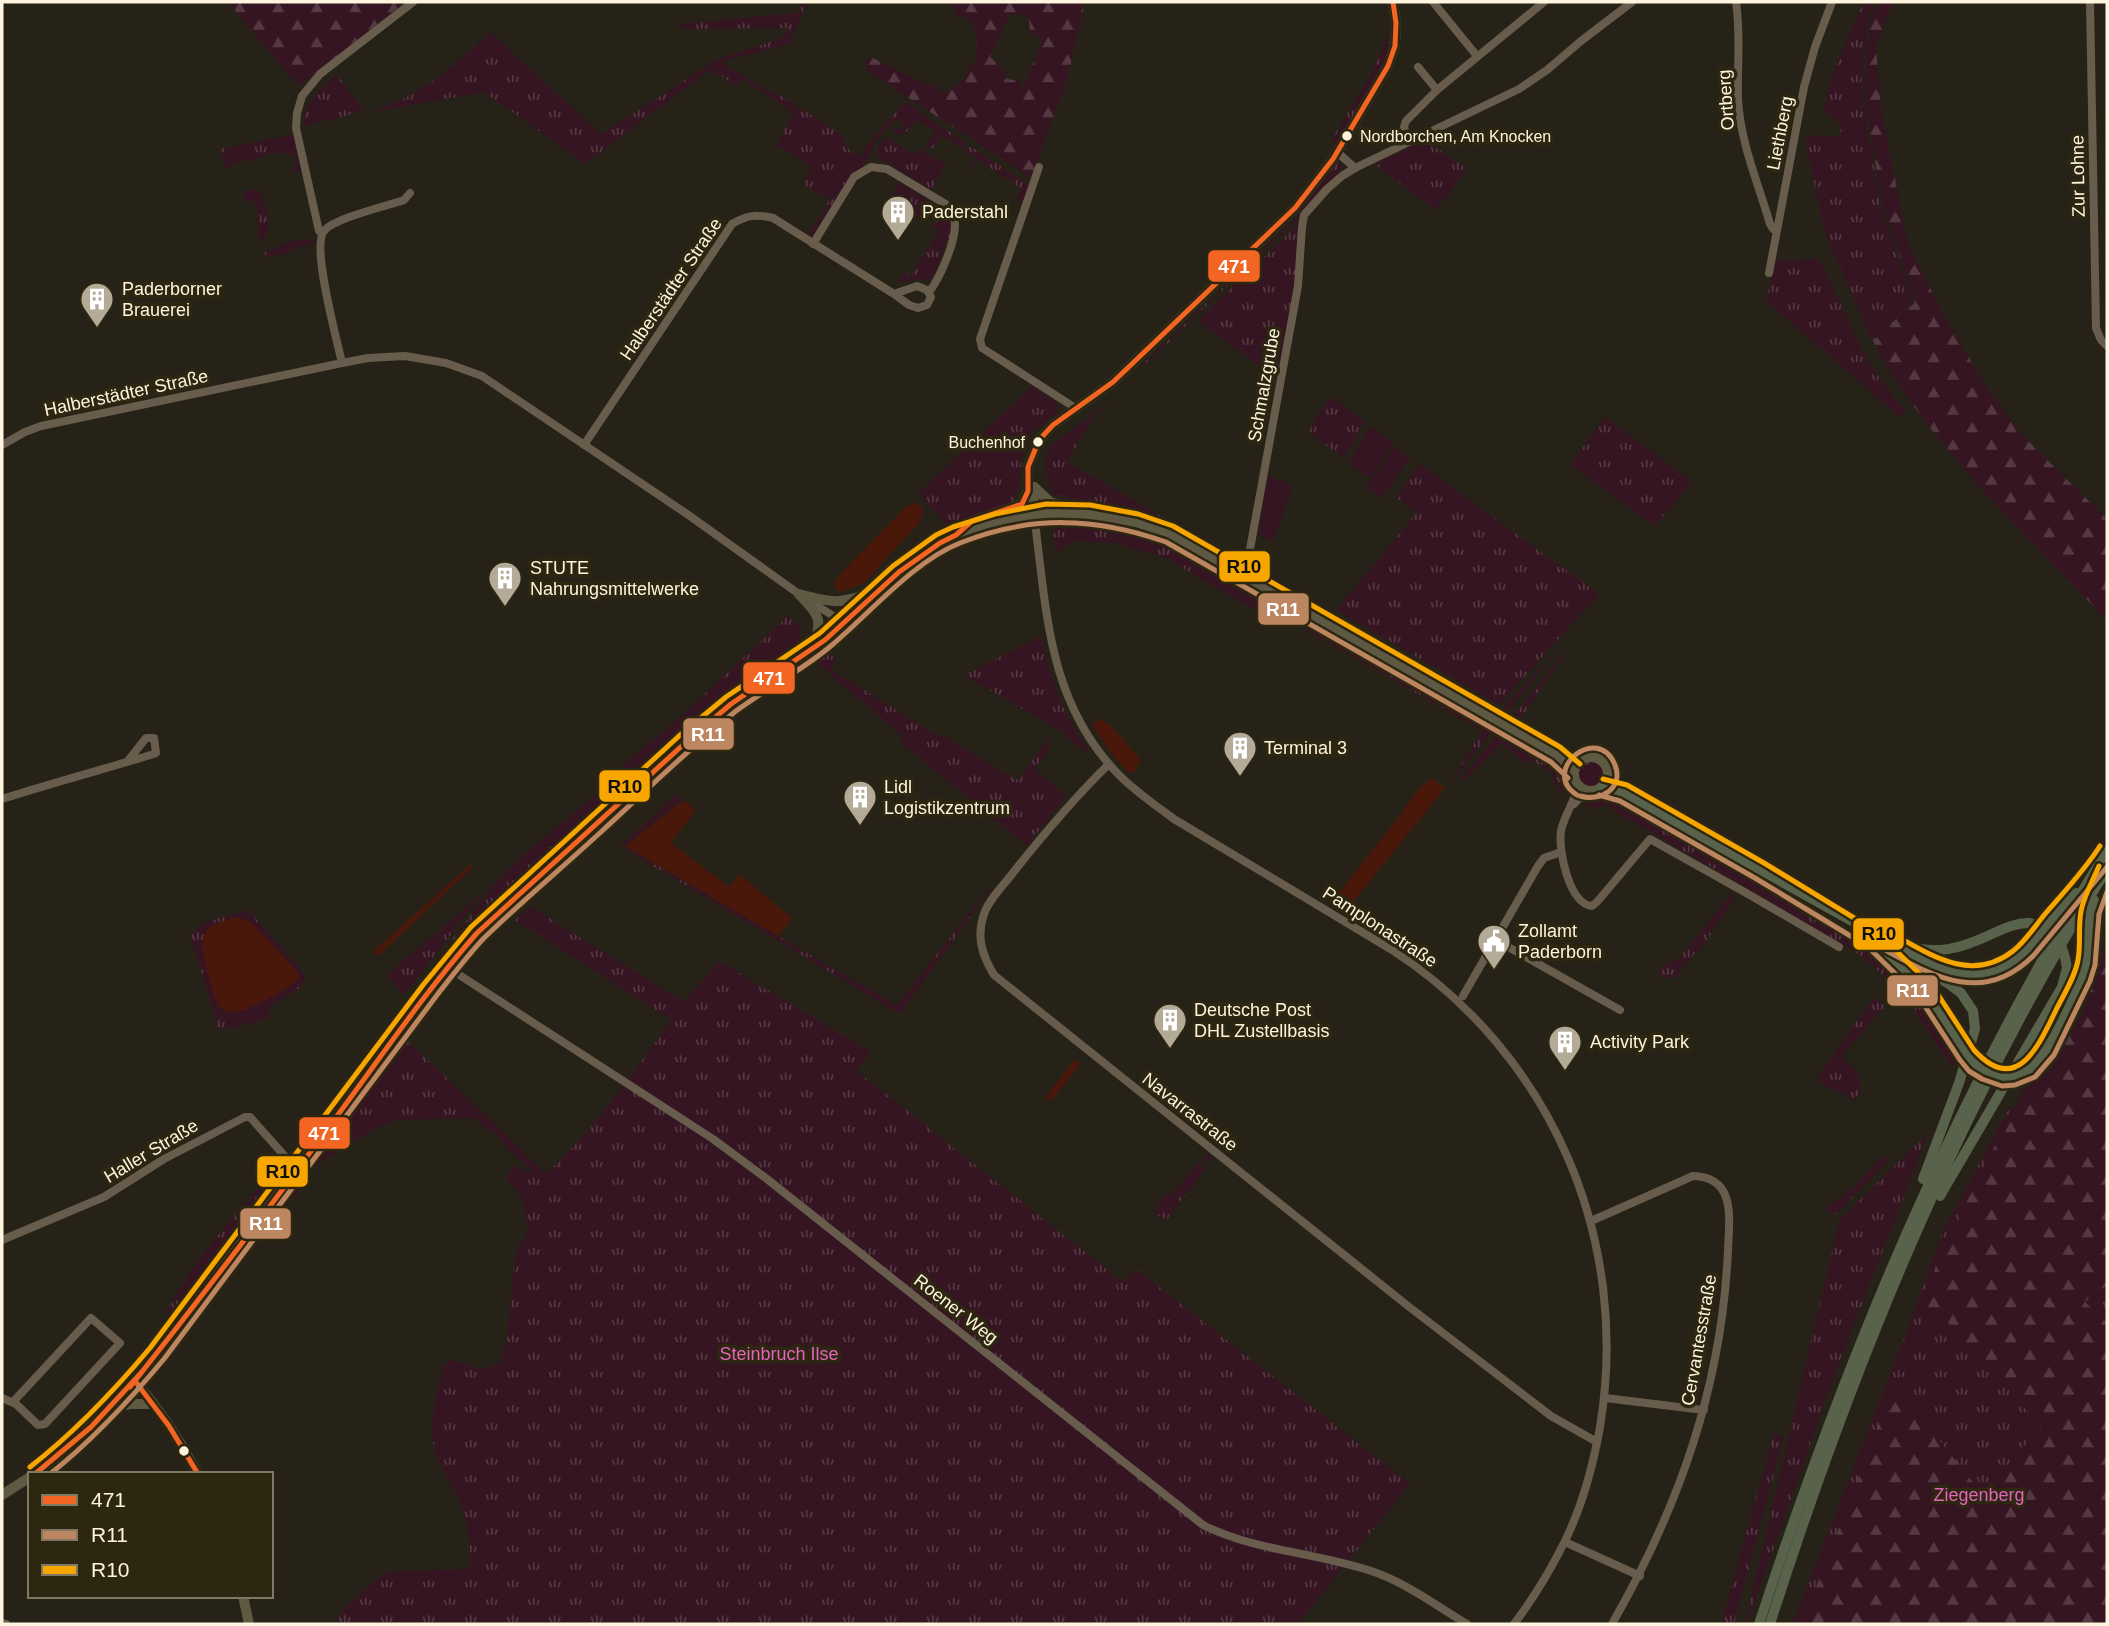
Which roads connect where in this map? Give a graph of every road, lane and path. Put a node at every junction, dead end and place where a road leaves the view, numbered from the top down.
1 (413, 2) edge
2 (1393, 2) edge
3 (1433, 2) edge
4 (1544, 2) edge
5 (1632, 2) edge
6 (1736, 2) edge
7 (1832, 2) edge
8 (2090, 2) edge
9 (1477, 57) junction
10 (1418, 67) dead end
11 (1437, 90) junction
12 (1408, 142) junction
13 (1337, 152) junction
14 (1039, 167) dead end
15 (1355, 168) junction
16 (410, 193) dead end
17 (1777, 230) junction
18 (322, 233) junction
19 (813, 244) junction
20 (1769, 273) dead end
21 (929, 292) junction
22 (894, 294) junction
23 (2107, 346) edge
24 (342, 363) junction
25 (1077, 410) junction
26 (2, 445) edge
27 (584, 445) junction
28 (1031, 459) junction
29 (1034, 487) junction
30 (1034, 514) junction
31 (1089, 514) junction
32 (956, 535) junction
33 (1248, 560) dead end
34 (880, 590) junction
35 (799, 594) junction
36 (844, 623) junction
37 (813, 649) junction
38 (1556, 755) junction
39 (1580, 761) junction
40 (127, 762) dead end
41 (1109, 764) junction
42 (1574, 771) junction
43 (1604, 782) junction
44 (1582, 788) junction
45 (2, 799) edge
46 (2107, 851) edge
47 (1561, 852) junction
48 (2101, 873) edge
49 (1870, 934) junction
50 (1494, 939) junction
51 (1839, 947) dead end
52 (447, 967) junction
53 (1463, 996) dead end
54 (1620, 1010) dead end
55 (297, 1170) junction
56 (1916, 1211) junction
57 (1591, 1221) junction
58 (1915, 1236) junction
59 (2, 1240) edge
60 (132, 1384) junction
61 (2, 1398) edge
62 (1605, 1398) junction
63 (13, 1402) junction
64 (149, 1404) junction
65 (110, 1410) junction
66 (1704, 1410) junction
67 (159, 1412) junction
68 (1576, 1430) junction
69 (1599, 1430) junction
70 (1597, 1442) junction
71 (38, 1472) edge
72 (196, 1472) edge
73 (28, 1478) edge
74 (4, 1493) edge
75 (1565, 1542) junction
76 (1640, 1576) junction
77 (243, 1598) edge
78 (249, 1624) edge
79 (1467, 1624) edge
80 (1514, 1624) edge
81 (1612, 1624) edge
82 (1759, 1624) edge
83 (1770, 1624) edge

1 - 18 street
2 - 13 main road
3 - 9 street
4 - 9 street
5 - 12 street
6 - 17 street, Ortberg
7 - 17 street, Liethberg
8 - 23 street, Zur Lohne
9 - 11 street
10 - 11 street
11 - 12 street
12 - 15 street
13 - 15 street
13 - 25 main road
14 - 25 street
15 - 33 street, Schmalzgrube
16 - 18 street
17 - 20 street, Liethberg
18 - 24 street
19 - 21 street
19 - 22 street, Halberstädter Straße
19 - 27 street, Halberstädter Straße
21 - 22 street
21 - 22 street, Halberstädter Straße
24 - 26 street, Halberstädter Straße
24 - 27 street, Halberstädter Straße
25 - 28 main road
27 - 35 street, Halberstädter Straße
28 - 29 main road
28 - 32 main road
29 - 30 main road
29 - 31 main road
30 - 31 main road
30 - 32 main road
30 - 41 street, Pamplonastraße
31 - 38 main road
32 - 34 main road
34 - 35 main road
34 - 36 main road
35 - 36 street, Halberstädter Straße
35 - 37 main road
36 - 37 main road
37 - 52 main road
38 - 39 main road
38 - 42 main road
39 - 42 main road
39 - 43 main road
40 - 45 street
41 - 57 street, Pamplonastraße
41 - 68 street, Navarrastraße
42 - 44 main road
43 - 44 main road
43 - 49 highway
44 - 47 street
46 - 48 highway
47 - 50 street
47 - 51 street
48 - 49 highway
48 - 49 highway, bridge
48 - 56 highway
48 - 58 highway
49 - 56 highway
49 - 58 highway, bridge
50 - 53 street
50 - 54 street
52 - 55 main road
52 - 79 street, Roener Weg
55 - 59 street, Haller Straße
55 - 60 main road
56 - 82 highway
57 - 62 street, Pamplonastraße
57 - 66 street, Cervantesstraße
58 - 83 highway
60 - 64 main road
60 - 65 main road
60 - 67 main road
61 - 63 street
62 - 66 street
62 - 69 street, Pamplonastraße
63 - 63 street
64 - 65 main road
64 - 67 main road
65 - 71 main road
66 - 76 street, Cervantesstraße
67 - 72 main road
68 - 69 street
68 - 70 street, Navarrastraße
69 - 70 street, Pamplonastraße
70 - 75 street, Pamplonastraße
73 - 74 main road
75 - 76 street
75 - 80 street, Pamplonastraße
76 - 81 street, Cervantesstraße
77 - 78 main road

